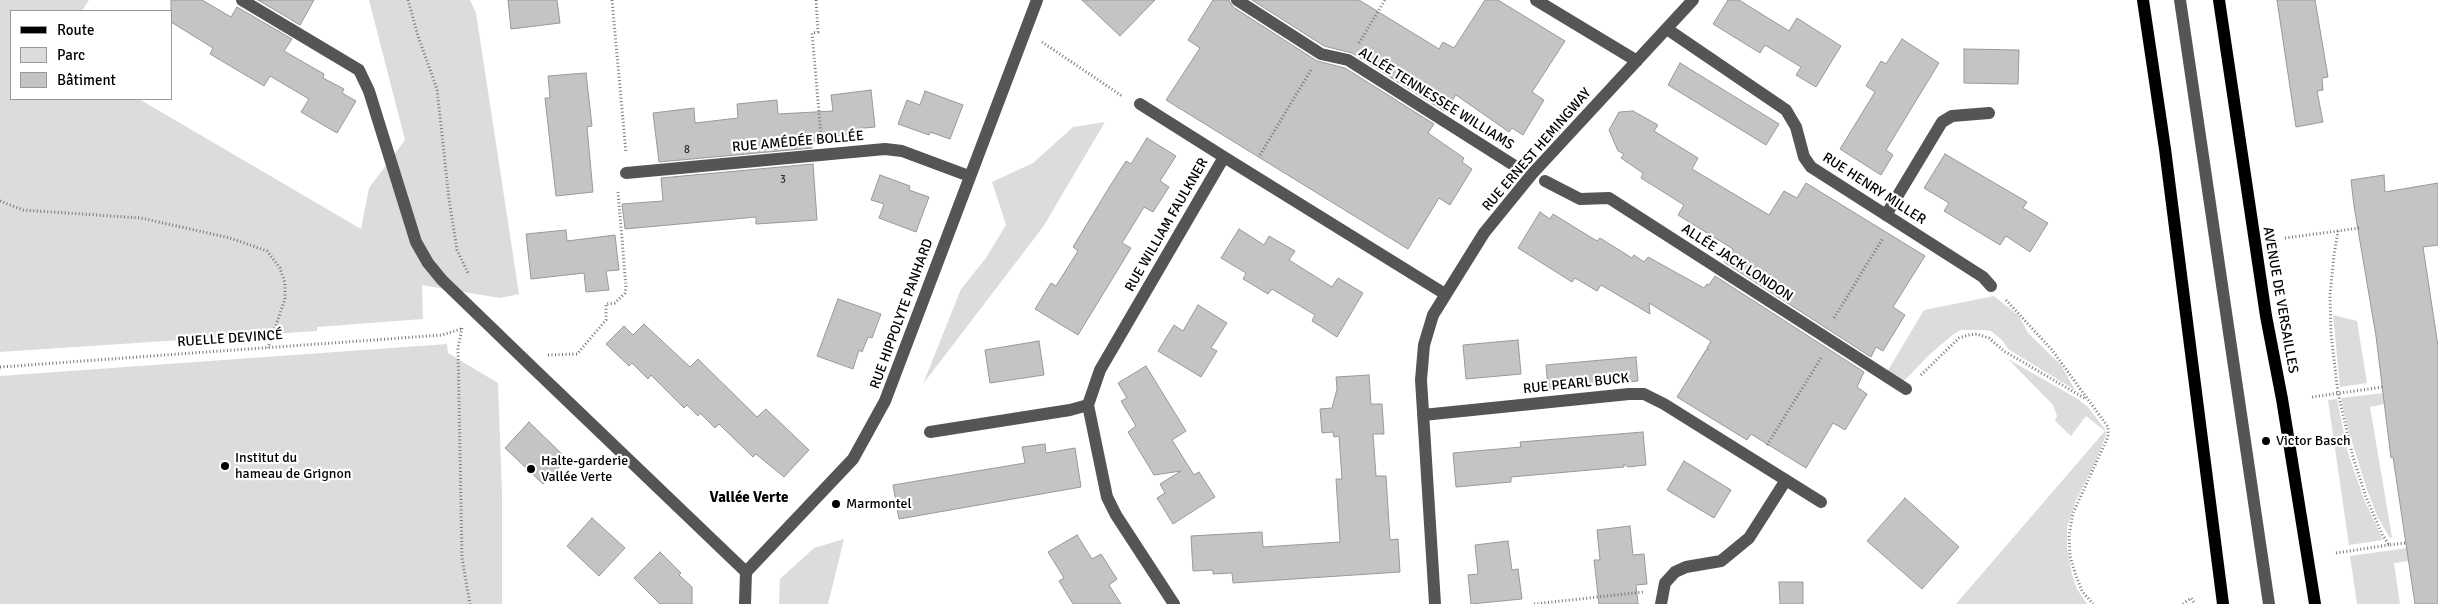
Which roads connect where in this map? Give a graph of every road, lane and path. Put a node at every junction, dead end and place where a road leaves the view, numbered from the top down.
1 (242, 0) edge
2 (612, 0) edge
3 (816, 0) edge
4 (1036, 0) edge
5 (1236, 0) edge
6 (1385, 0) edge
7 (1536, 0) edge
8 (1693, 0) edge
9 (2143, 0) edge
10 (2180, 0) edge
11 (2220, 0) edge
12 (1667, 29) junction
13 (1023, 33) junction
14 (1320, 54) junction
15 (1348, 60) junction
16 (1637, 61) junction
17 (1140, 104) joint
18 (1989, 113) dead end
19 (821, 155) junction
20 (1224, 158) junction
21 (1515, 166) dead end
22 (626, 173) joint
23 (1249, 173) junction
24 (969, 176) junction
25 (1546, 182) dead end
26 (0, 201) edge
27 (619, 208) dead end
28 (1890, 217) junction
29 (2358, 228) dead end
30 (2338, 231) junction
31 (2285, 238) dead end
32 (1991, 286) joint
33 (1445, 294) junction
34 (461, 329) dead end
35 (1827, 338) junction
36 (268, 348) junction
37 (542, 360) dead end
38 (0, 367) edge
39 (2383, 387) dead end
40 (1906, 389) joint
41 (2338, 393) junction
42 (2312, 396) dead end
43 (2086, 399) junction
44 (1088, 405) junction
45 (1423, 415) junction
46 (930, 432) dead end
47 (1756, 462) junction
48 (1786, 480) junction
49 (1821, 502) dead end
50 (2406, 543) dead end
51 (2389, 545) junction
52 (2336, 553) dead end
53 (746, 572) junction
54 (1661, 601) edge
55 (745, 604) edge
56 (1174, 604) edge
57 (1435, 604) edge
58 (1534, 604) edge
59 (2093, 604) edge
60 (2183, 604) edge
61 (2195, 604) edge
62 (2224, 604) edge
63 (2269, 604) edge
64 (2315, 604) edge

1 - 53 street
2 - 22 path
3 - 19 path
4 - 13 street, RUE HIPPOLYTE PANHARD
5 - 14 street, ALLÉE TENNESSEE WILLIAMS
6 - 15 path
7 - 16 street
8 - 12 street, RUE ERNEST HEMINGWAY
9 - 62 main road
10 - 63 street
11 - 64 main road, AVENUE DE VERSAILLES
12 - 16 street, RUE ERNEST HEMINGWAY
12 - 28 street, RUE HENRY MILLER
13 - 17 path
13 - 24 street, RUE HIPPOLYTE PANHARD
14 - 15 street, ALLÉE TENNESSEE WILLIAMS
14 - 23 path
15 - 21 street, ALLÉE TENNESSEE WILLIAMS
16 - 33 street, RUE ERNEST HEMINGWAY
17 - 20 street
18 - 28 street
19 - 22 street, RUE AMÉDÉE BOLLÉE
19 - 24 street, RUE AMÉDÉE BOLLÉE
20 - 23 street, RUE WILLIAM FAULKNER
20 - 44 street, RUE WILLIAM FAULKNER
23 - 33 street, RUE WILLIAM FAULKNER
24 - 53 street, RUE HIPPOLYTE PANHARD
25 - 35 street, ALLÉE JACK LONDON
26 - 36 path
27 - 37 path
28 - 32 street, RUE HENRY MILLER
28 - 35 path
29 - 30 path
30 - 31 path
30 - 41 path
32 - 43 path
33 - 45 street, RUE ERNEST HEMINGWAY
34 - 36 path, RUELLE DEVINCÉ
35 - 40 street, ALLÉE JACK LONDON
35 - 47 path
36 - 38 path, RUELLE DEVINCÉ
39 - 41 path
40 - 43 path
41 - 42 path
41 - 51 path
43 - 59 path
44 - 46 street
44 - 56 street
45 - 47 street, RUE PEARL BUCK
45 - 57 street, RUE ERNEST HEMINGWAY
47 - 48 street, RUE PEARL BUCK
48 - 49 street, RUE PEARL BUCK
48 - 54 street
50 - 51 path
51 - 52 path
53 - 55 street
54 - 58 path
60 - 61 path

